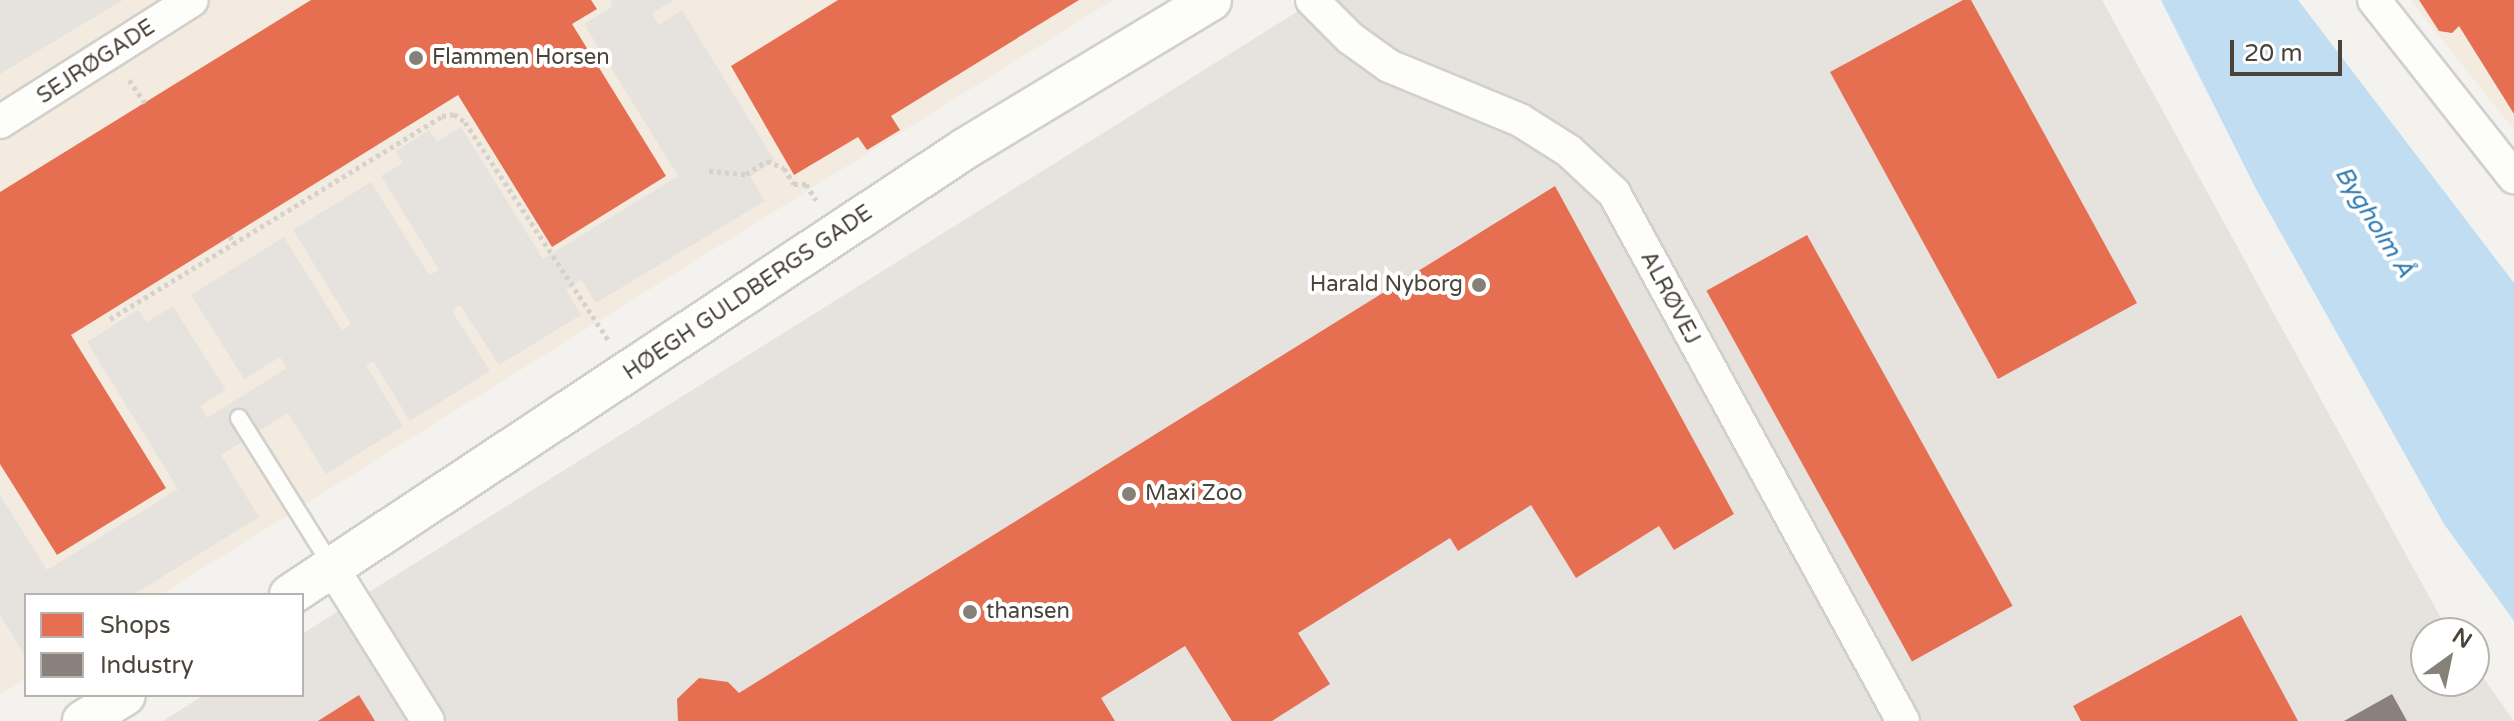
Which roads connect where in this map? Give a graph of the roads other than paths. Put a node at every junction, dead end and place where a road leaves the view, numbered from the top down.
1 (192, 0) edge
2 (1211, 0) edge
3 (1312, 0) edge
4 (2374, 0) edge
5 (0, 122) edge
6 (2514, 177) edge
7 (239, 418) dead end
8 (333, 569) junction
9 (293, 593) edge
10 (122, 697) edge
11 (83, 721) edge
12 (428, 721) edge
13 (1903, 721) edge

1 - 5 street, SEJRØGADE
2 - 8 street, HØEGH GULDBERGS GADE
3 - 13 street, ALRØVEJ
4 - 6 street
7 - 8 lane
8 - 9 street, HØEGH GULDBERGS GADE
8 - 12 street
10 - 11 street

